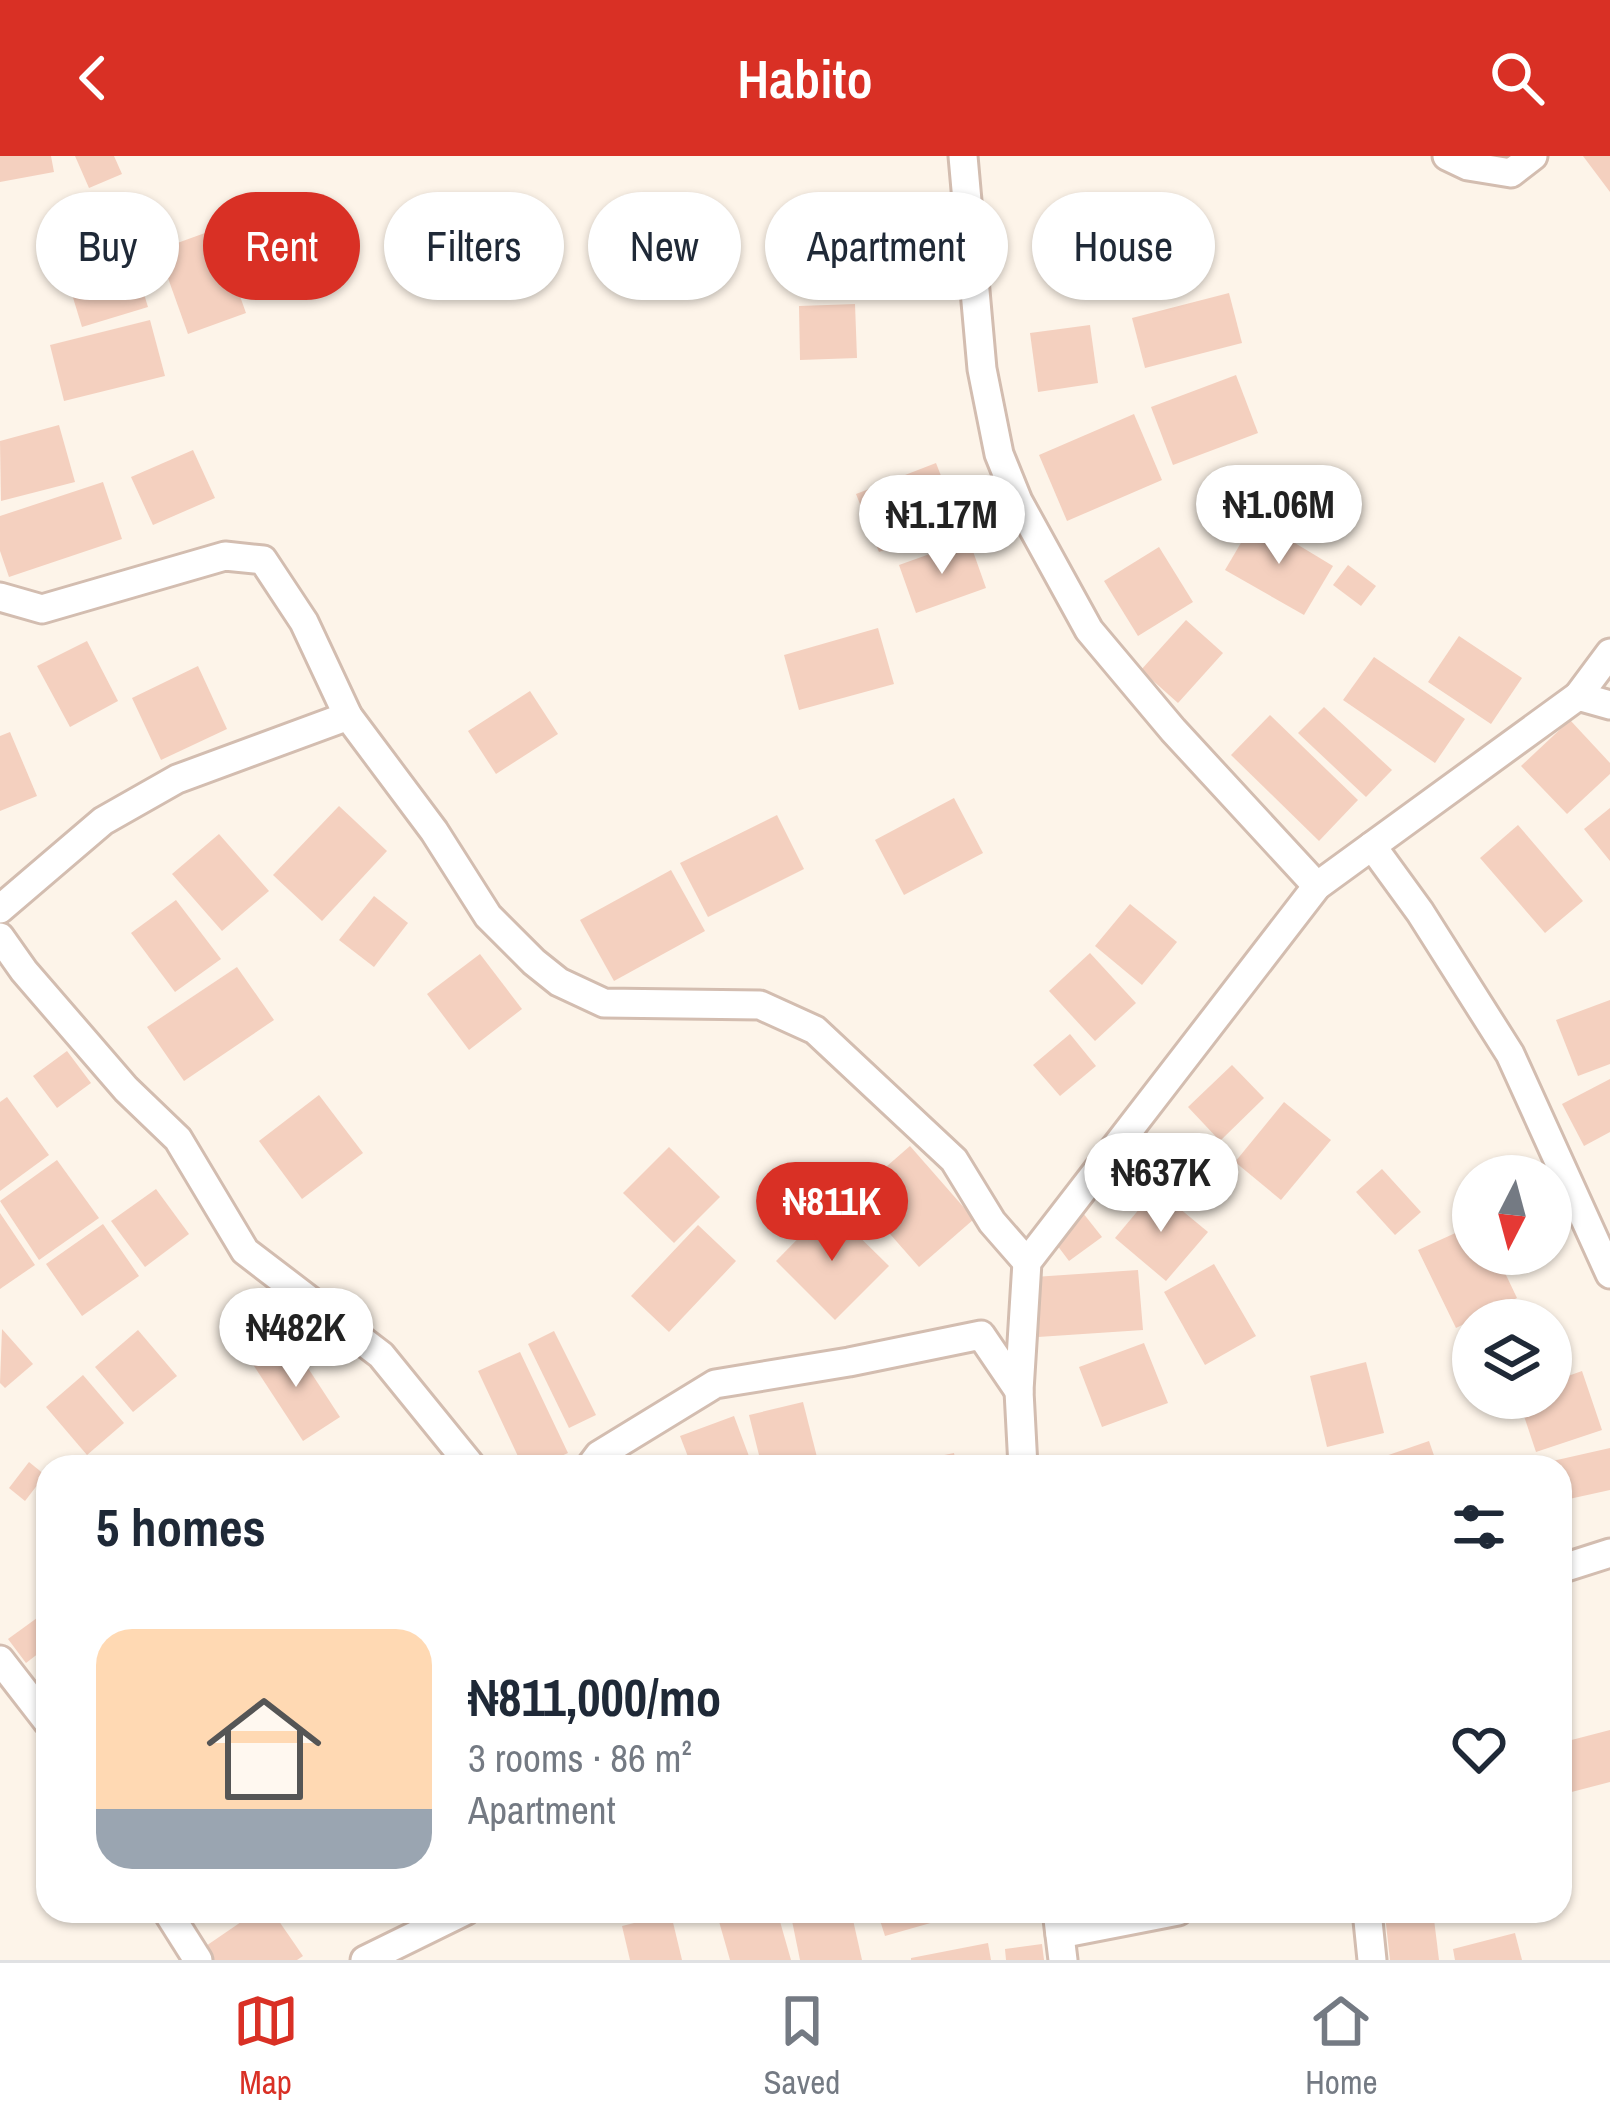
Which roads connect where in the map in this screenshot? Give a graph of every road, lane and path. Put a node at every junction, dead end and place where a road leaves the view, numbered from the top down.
1 (963, 156) edge
2 (1447, 156) edge
3 (1533, 156) edge
4 (0, 597) edge
5 (1610, 653) edge
6 (1578, 697) junction
7 (1610, 705) edge
8 (347, 716) junction
9 (1372, 845) junction
10 (1317, 886) junction
11 (0, 909) edge
12 (0, 937) edge
13 (1027, 1262) junction
14 (1610, 1274) edge
15 (1019, 1391) junction
16 (462, 1455) edge
17 (599, 1455) edge
18 (1023, 1455) edge
19 (1610, 1553) edge
20 (1572, 1565) edge
21 (0, 1660) edge
22 (36, 1706) edge
23 (175, 1923) edge
24 (441, 1923) edge
25 (1119, 1923) edge
26 (1368, 1923) edge
27 (1060, 1935) edge
28 (198, 1960) edge
29 (365, 1960) edge
30 (1372, 1960) edge

1 - 10 street
2 - 3 street
4 - 8 street
5 - 6 street
6 - 7 street
6 - 9 street
8 - 11 street
8 - 13 street
9 - 10 street
9 - 14 street
10 - 13 street
12 - 16 street
13 - 15 street
15 - 17 street
15 - 18 street
19 - 20 street
21 - 22 street
23 - 28 street
24 - 29 street
25 - 27 street
26 - 30 street

